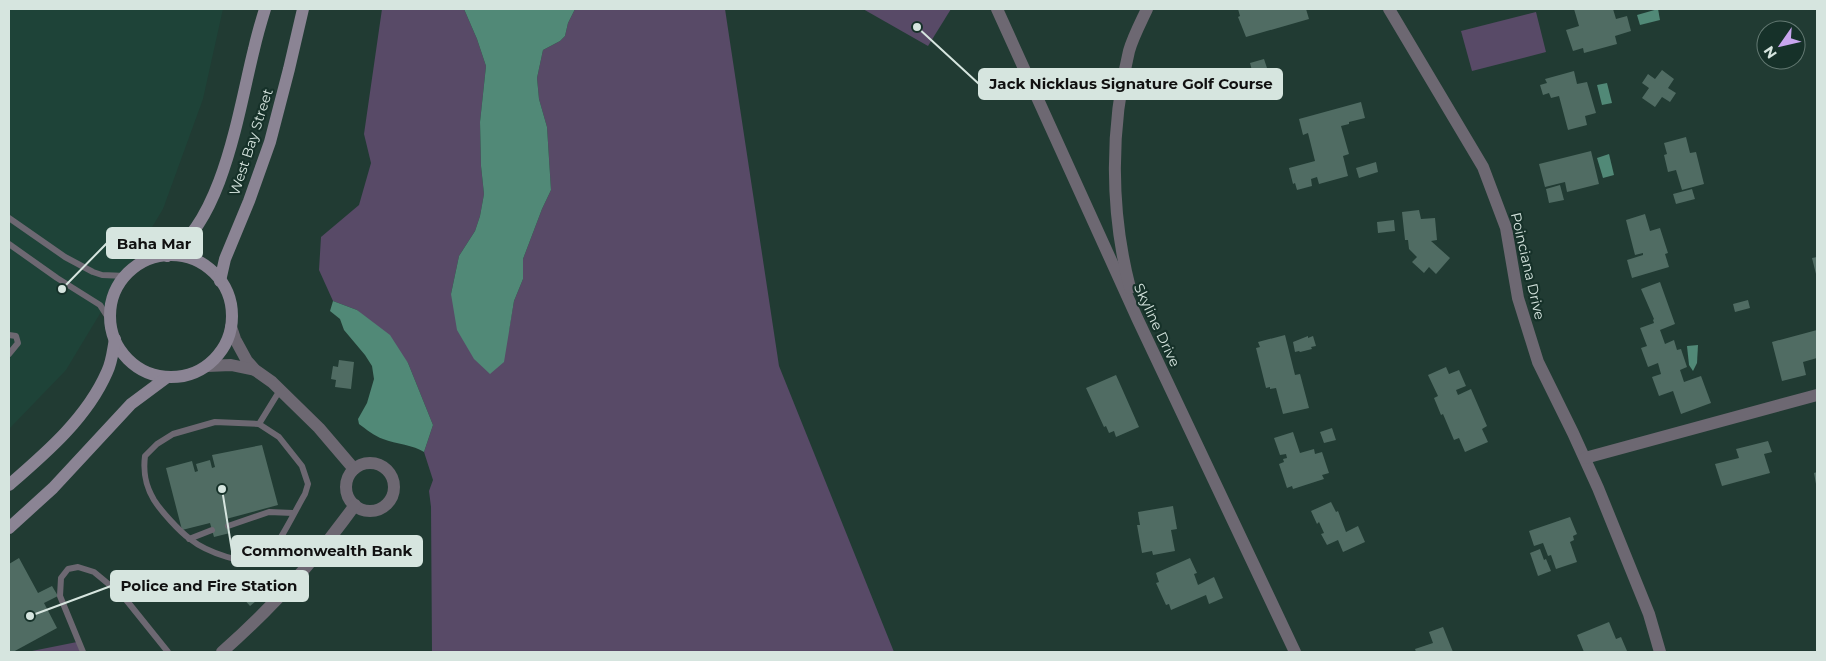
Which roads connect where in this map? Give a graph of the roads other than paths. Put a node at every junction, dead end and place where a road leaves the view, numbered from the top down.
1 (265, 9) edge
2 (303, 9) edge
3 (998, 9) edge
4 (1146, 9) edge
5 (1389, 9) edge
6 (9, 218) edge
7 (9, 244) edge
8 (167, 256) junction
9 (126, 276) junction
10 (220, 281) junction
11 (1138, 320) junction
12 (111, 322) junction
13 (231, 327) junction
14 (9, 334) edge
15 (115, 338) junction
16 (9, 354) edge
17 (207, 366) junction
18 (255, 370) junction
19 (166, 378) junction
20 (280, 390) junction
21 (1817, 395) edge
22 (259, 424) junction
23 (1585, 458) junction
24 (354, 469) junction
25 (9, 485) edge
26 (355, 505) junction
27 (294, 513) junction
28 (228, 526) dead end
29 (9, 528) edge
30 (212, 530) dead end
31 (189, 539) junction
32 (83, 652) edge
33 (168, 652) edge
34 (222, 652) edge
35 (1295, 652) edge
36 (1660, 652) edge

1 - 8 main road, West Bay Street
2 - 10 main road, West Bay Street
3 - 11 street, Skyline Drive
4 - 11 street
5 - 23 street, Poinciana Drive
6 - 9 lane
7 - 12 lane
8 - 9 main road
8 - 10 main road
9 - 12 main road
10 - 13 main road
11 - 35 street, Skyline Drive
12 - 15 main road
13 - 17 main road
13 - 18 street
14 - 16 lane
15 - 19 main road
15 - 25 main road
17 - 18 street
17 - 19 main road
18 - 20 street
19 - 29 main road
20 - 22 lane
20 - 24 street
21 - 23 street
22 - 27 lane
22 - 31 lane
23 - 36 street, Poinciana Drive
24 - 26 street
24 - 26 street
26 - 34 street
27 - 28 lane
27 - 31 lane
30 - 31 lane
32 - 33 lane

